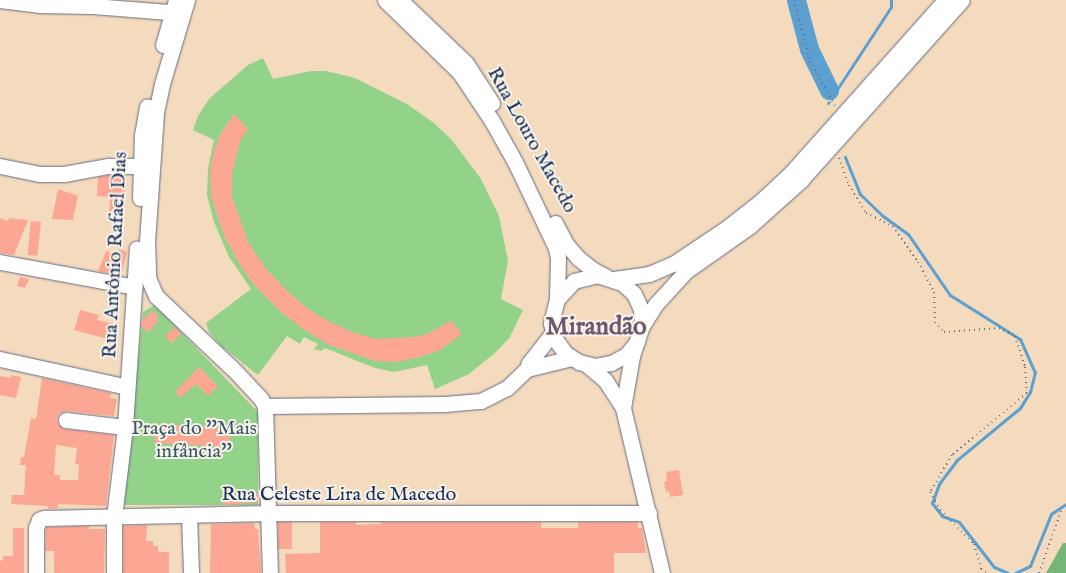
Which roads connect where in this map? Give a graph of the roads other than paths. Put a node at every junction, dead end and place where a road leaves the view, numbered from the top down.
1 (0, 0) edge
2 (385, 0) edge
3 (400, 0) edge
4 (946, 0) edge
5 (962, 0) edge
6 (180, 6) edge
7 (0, 166) edge
8 (141, 166) junction
9 (145, 199) junction
10 (0, 262) edge
11 (610, 278) junction
12 (135, 287) junction
13 (156, 296) junction
14 (557, 299) junction
15 (134, 302) junction
16 (642, 326) junction
17 (552, 332) junction
18 (636, 342) junction
19 (571, 358) junction
20 (0, 359) edge
21 (587, 365) junction
22 (528, 369) junction
23 (127, 387) junction
24 (265, 406) junction
25 (623, 408) junction
26 (66, 420) dead end
27 (125, 427) junction
28 (268, 513) junction
29 (648, 513) junction
30 (189, 515) junction
31 (114, 517) junction
32 (36, 573) edge
33 (114, 573) edge
34 (191, 573) edge
35 (270, 573) edge
36 (662, 573) edge

1 - 6 street
2 - 14 street, Rua Louro Macedo
3 - 11 street, Rua Louro Macedo
4 - 11 street
5 - 16 street
6 - 8 street, Rua Antônio Rafael Dias
6 - 9 street, Rua Antônio Rafael Dias
7 - 8 street
8 - 9 street, Rua Antônio Rafael Dias
9 - 12 street, Rua Antônio Rafael Dias
9 - 13 street, Rua Antônio Rafael Dias
10 - 12 street
11 - 14 street
11 - 16 street
12 - 15 street, Rua Antônio Rafael Dias
13 - 15 street
13 - 24 street, Rua Antônio Rafael Dias
14 - 17 street
15 - 23 street, Rua Antônio Rafael Dias
16 - 18 street
17 - 19 street
17 - 22 street
18 - 21 street
18 - 25 street
19 - 21 street
19 - 22 street
20 - 23 street
21 - 25 street
22 - 24 street
23 - 27 street, Rua Antônio Rafael Dias
24 - 28 street
25 - 29 street
26 - 27 street
27 - 31 street, Rua Antônio Rafael Dias
28 - 29 street, Rua Celeste Lira de Macedo
28 - 30 street, Rua Celeste Lira de Macedo
28 - 35 street
29 - 36 street
30 - 31 street, Rua Celeste Lira de Macedo
30 - 34 street
31 - 32 street, Rua Celeste Lira de Macedo
31 - 33 street, Rua Antônio Rafael Dias

